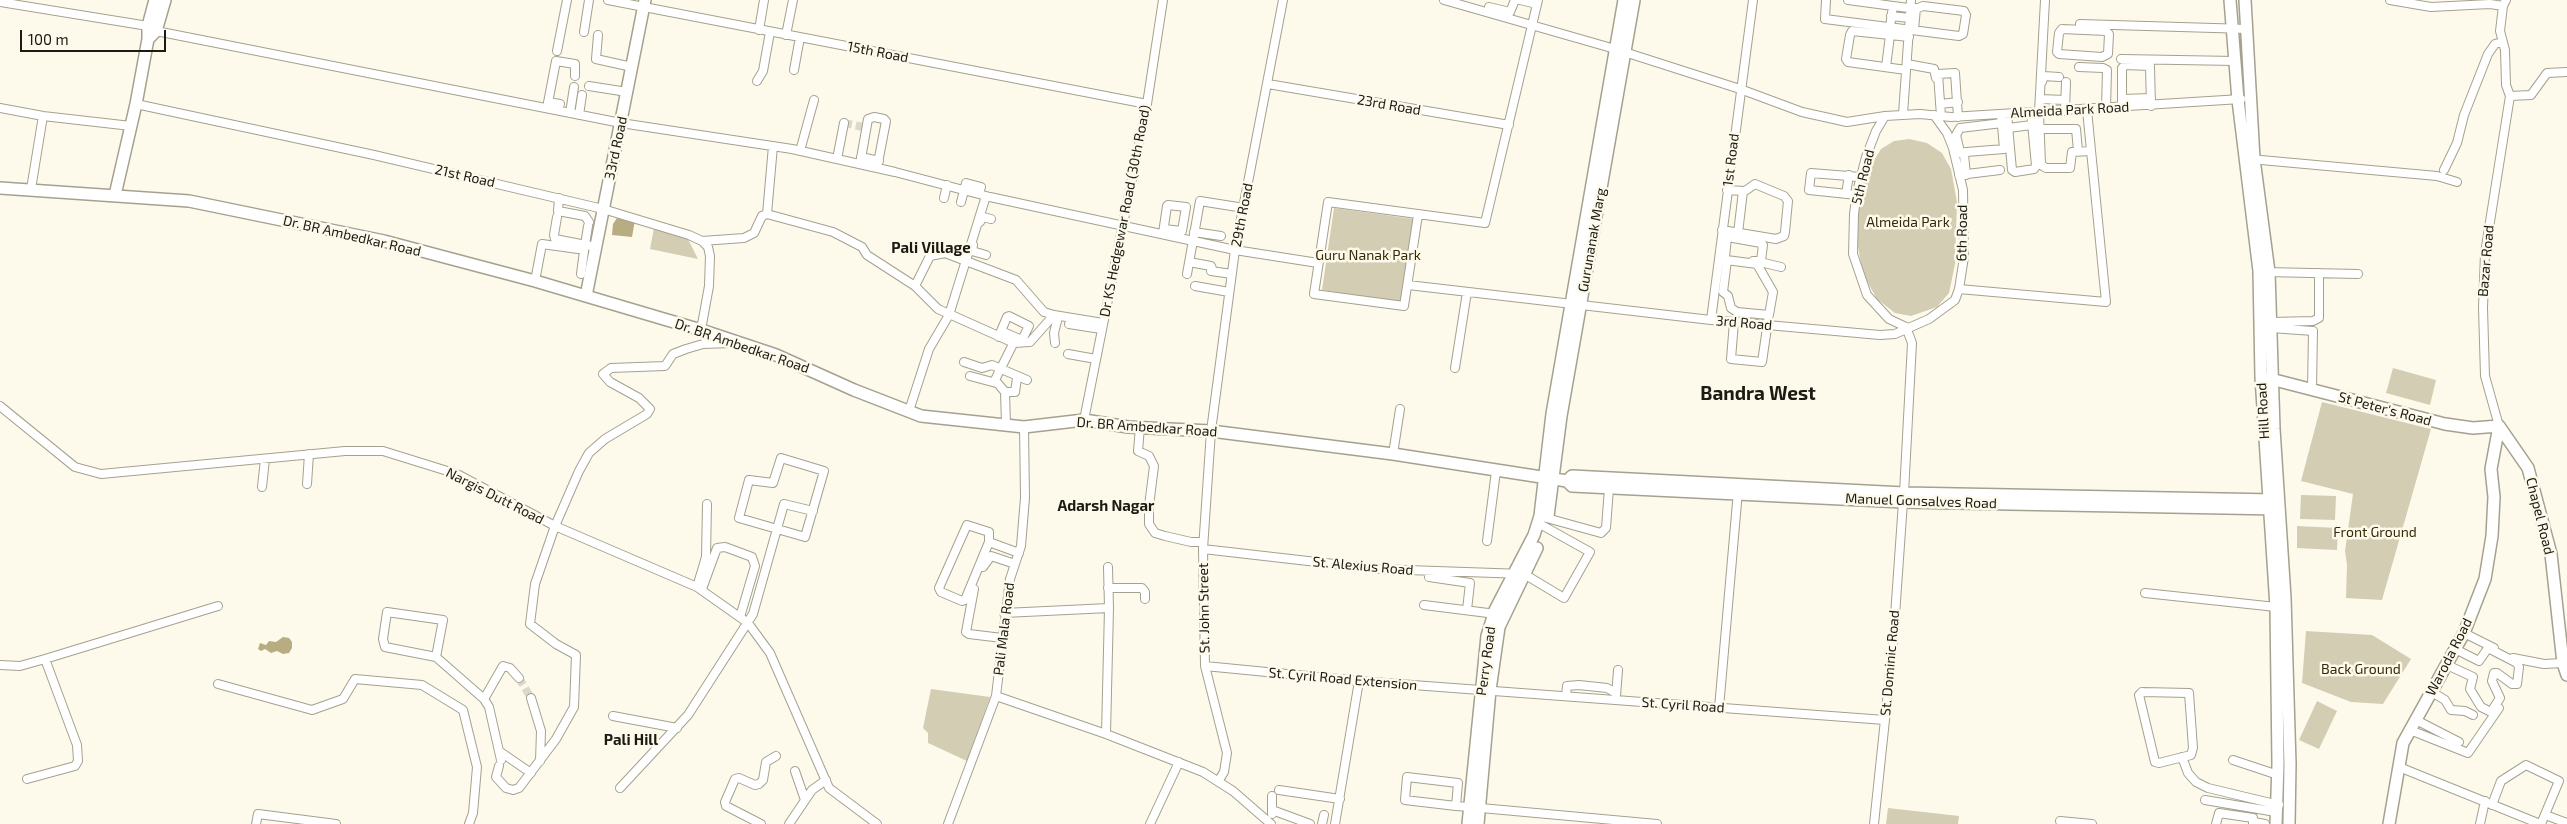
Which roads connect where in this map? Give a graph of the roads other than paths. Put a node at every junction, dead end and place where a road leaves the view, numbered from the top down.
1 (155, 0) edge
2 (165, 0) edge
3 (567, 0) edge
4 (589, 0) edge
5 (608, 0) edge
6 (764, 0) edge
7 (793, 0) edge
8 (1163, 0) edge
9 (1283, 0) edge
10 (1444, 0) edge
11 (1515, 0) edge
12 (1520, 0) edge
13 (1624, 0) edge
14 (1634, 0) edge
15 (1753, 0) edge
16 (1826, 0) edge
17 (1848, 0) edge
18 (2046, 0) edge
19 (2230, 0) edge
20 (2245, 0) edge
21 (2390, 0) edge
22 (2495, 0) edge
23 (0, 2) edge
24 (1538, 2) edge
25 (2504, 3) edge
26 (645, 4) edge
27 (1913, 5) edge
28 (1893, 6) junction
29 (1488, 7) edge
30 (1891, 16) junction
31 (1910, 18) junction
32 (2080, 24) dead end
33 (1533, 25) junction
34 (2232, 29) junction
35 (2246, 29) junction
36 (759, 30) junction
37 (1890, 31) junction
38 (151, 32) junction
39 (584, 32) dead end
40 (770, 32) junction
41 (1911, 32) junction
42 (598, 35) dead end
43 (786, 35) junction
44 (800, 38) junction
45 (2502, 42) junction
46 (2043, 47) junction
47 (2057, 48) junction
48 (557, 51) dead end
49 (1619, 51) junction
50 (2121, 59) dead end
51 (2235, 61) junction
52 (632, 67) junction
53 (1886, 67) junction
54 (1906, 67) junction
55 (2079, 67) dead end
56 (794, 70) dead end
57 (2567, 72) edge
58 (575, 76) dead end
59 (2060, 77) dead end
60 (757, 81) dead end
61 (2066, 82) dead end
62 (1268, 84) junction
63 (589, 86) dead end
64 (574, 87) dead end
65 (1740, 89) junction
66 (627, 92) junction
67 (582, 95) dead end
68 (2510, 96) junction
69 (2250, 97) junction
70 (2041, 99) junction
71 (814, 100) dead end
72 (2066, 100) junction
73 (2238, 100) junction
74 (1958, 102) junction
75 (2151, 102) junction
76 (2122, 103) junction
77 (136, 104) junction
78 (560, 104) dead end
79 (1147, 104) junction
80 (1940, 104) junction
81 (548, 105) junction
82 (0, 108) edge
83 (2106, 108) junction
84 (2087, 110) junction
85 (2065, 111) junction
86 (2035, 112) junction
87 (570, 113) junction
88 (1903, 114) junction
89 (2004, 114) junction
90 (579, 115) junction
91 (43, 116) junction
92 (1885, 116) junction
93 (1938, 116) junction
94 (1958, 117) junction
95 (621, 123) junction
96 (844, 123) dead end
97 (1509, 125) junction
98 (131, 126) junction
99 (2005, 126) junction
100 (863, 127) dead end
101 (2036, 127) junction
102 (773, 146) junction
103 (800, 151) junction
104 (2078, 151) junction
105 (2091, 151) junction
106 (1993, 152) dead end
107 (1958, 154) junction
108 (837, 157) junction
109 (2250, 158) junction
110 (859, 161) junction
111 (878, 164) junction
112 (2000, 170) dead end
113 (2444, 170) dead end
114 (1849, 175) junction
115 (1963, 175) junction
116 (1861, 177) junction
117 (2457, 182) dead end
118 (947, 186) junction
119 (0, 188) edge
120 (31, 189) junction
121 (963, 190) junction
122 (1727, 190) junction
123 (1743, 191) junction
124 (1846, 194) junction
125 (115, 195) junction
126 (1857, 195) junction
127 (985, 196) junction
128 (559, 198) junction
129 (944, 198) dead end
130 (961, 202) dead end
131 (603, 208) junction
132 (1244, 208) junction
133 (767, 214) junction
134 (1418, 215) junction
135 (557, 217) dead end
136 (1122, 224) junction
137 (1738, 233) junction
138 (1724, 234) junction
139 (1194, 236) junction
140 (1221, 236) dead end
141 (702, 241) junction
142 (587, 249) junction
143 (1235, 250) junction
144 (986, 255) dead end
145 (1722, 258) junction
146 (967, 260) junction
147 (1189, 262) junction
148 (1760, 262) junction
149 (1318, 263) junction
150 (1781, 266) dead end
151 (2264, 272) junction
152 (2319, 273) junction
153 (580, 274) dead end
154 (1187, 274) dead end
155 (1232, 274) junction
156 (2358, 274) dead end
157 (535, 280) junction
158 (1408, 285) junction
159 (915, 286) junction
160 (1194, 286) dead end
161 (1959, 289) junction
162 (1230, 292) junction
163 (1467, 292) junction
164 (586, 296) junction
165 (1576, 305) junction
166 (950, 315) junction
167 (1769, 315) junction
168 (1056, 316) junction
169 (1711, 320) junction
170 (1734, 322) junction
171 (1069, 324) dead end
172 (1767, 325) junction
173 (2271, 325) junction
174 (1102, 326) junction
175 (1906, 327) junction
176 (702, 330) junction
177 (1000, 334) junction
178 (1015, 341) junction
179 (738, 342) junction
180 (1055, 343) dead end
181 (1068, 354) dead end
182 (1096, 359) junction
183 (964, 362) dead end
184 (1000, 368) junction
185 (1455, 368) dead end
186 (970, 376) dead end
187 (1017, 378) junction
188 (2267, 378) junction
189 (1027, 380) dead end
190 (996, 383) junction
191 (2312, 390) junction
192 (1005, 392) junction
193 (0, 406) edge
194 (1400, 409) dead end
195 (909, 411) junction
196 (1084, 420) junction
197 (1006, 424) junction
198 (2498, 426) junction
199 (1024, 427) junction
200 (1140, 428) junction
201 (1211, 431) junction
202 (309, 454) junction
203 (1393, 454) junction
204 (265, 459) junction
205 (1496, 471) junction
206 (1549, 480) junction
207 (307, 484) dead end
208 (1611, 485) junction
209 (262, 487) dead end
210 (1738, 488) junction
211 (1903, 497) junction
212 (707, 504) dead end
213 (2273, 505) junction
214 (813, 511) junction
215 (1543, 521) junction
216 (555, 526) junction
217 (776, 530) junction
218 (1487, 541) dead end
219 (989, 542) junction
220 (1203, 546) junction
221 (1018, 554) junction
222 (1015, 564) junction
223 (1108, 567) dead end
224 (1520, 574) junction
225 (1431, 575) junction
226 (700, 588) junction
227 (1108, 588) junction
228 (2145, 593) dead end
229 (1145, 599) dead end
230 (1424, 605) dead end
231 (218, 606) dead end
232 (2276, 607) junction
233 (1109, 608) junction
234 (1467, 610) junction
235 (1004, 613) junction
236 (1499, 615) junction
237 (740, 617) junction
238 (748, 622) junction
239 (2464, 633) junction
240 (1002, 638) junction
241 (2459, 651) junction
242 (436, 657) junction
243 (45, 659) junction
244 (2562, 663) junction
245 (0, 666) edge
246 (1205, 666) junction
247 (2451, 667) junction
248 (1618, 670) dead end
249 (2567, 675) edge
250 (519, 678) tunnel mouth
251 (1359, 681) junction
252 (218, 684) dead end
253 (1486, 690) junction
254 (2432, 692) junction
255 (996, 696) junction
256 (1566, 696) junction
257 (1616, 696) junction
258 (531, 698) tunnel mouth
259 (484, 699) junction
260 (1719, 708) junction
261 (2499, 708) dead end
262 (2473, 715) dead end
263 (613, 716) dead end
264 (1885, 720) junction
265 (2416, 720) junction
266 (677, 728) junction
267 (2410, 730) junction
268 (1106, 734) junction
269 (2459, 742) dead end
270 (499, 751) junction
271 (776, 756) dead end
272 (2182, 758) junction
273 (2233, 760) dead end
274 (540, 761) junction
275 (1180, 762) junction
276 (2290, 764) junction
277 (2399, 767) junction
278 (2278, 769) junction
279 (795, 771) dead end
280 (531, 773) junction
281 (27, 779) dead end
282 (826, 780) junction
283 (1219, 780) junction
284 (620, 788) dead end
285 (1279, 790) dead end
286 (2559, 793) dead end
287 (1272, 796) dead end
288 (1340, 799) junction
289 (805, 800) junction
290 (2205, 800) dead end
291 (2488, 803) junction
292 (1456, 806) junction
293 (2289, 806) junction
294 (1475, 808) junction
295 (1272, 810) junction
296 (2276, 813) edge
297 (1324, 815) dead end
298 (2547, 820) edge
299 (2060, 821) dead end
300 (2253, 823) edge
301 (2567, 823) edge
302 (256, 824) edge
303 (336, 824) edge
304 (469, 824) edge
305 (761, 824) edge
306 (789, 824) edge
307 (877, 824) edge
308 (948, 824) edge
309 (1150, 824) edge
310 (1271, 824) edge
311 (1310, 824) edge
312 (1322, 824) edge
313 (1336, 824) edge
314 (1468, 824) edge
315 (1478, 824) edge
316 (1658, 824) edge
317 (1874, 824) edge
318 (2092, 824) edge
319 (2216, 824) edge
320 (2265, 824) edge
321 (2288, 824) edge
322 (2388, 824) edge
323 (2480, 824) edge
324 (2541, 824) edge

1 - 38 street
2 - 38 street
3 - 48 street
4 - 39 street
5 - 26 street, 15th Road
6 - 36 street
7 - 43 street
8 - 79 street, Dr KS Hedgewar Road (30th Road)
9 - 62 street, 29th Road
10 - 29 street
11 - 29 street
12 - 24 street
13 - 49 street, Gurunanak Marg
14 - 49 street, Gurunanak Marg
15 - 65 street, 1st Road
16 - 37 street
17 - 28 street
18 - 46 street
19 - 34 street, Hill Road
20 - 35 street, Hill Road
21 - 25 street
22 - 25 street
23 - 38 street
24 - 33 street
25 - 45 street
26 - 36 street, 15th Road
26 - 52 street, 33rd Road
27 - 28 street
27 - 31 street
27 - 41 street
27 - 41 street
28 - 30 street
29 - 33 street
30 - 31 street
30 - 37 street
31 - 41 street
32 - 34 street
33 - 49 street
33 - 97 street
34 - 35 street
34 - 51 street, Hill Road
35 - 69 street, Hill Road
36 - 40 street, 15th Road
37 - 41 street
37 - 53 street
37 - 53 street
38 - 77 street
38 - 81 street
40 - 43 street, 15th Road
40 - 60 street
41 - 54 street
42 - 52 street
43 - 44 street, 15th Road
44 - 56 street
44 - 79 street, 15th Road
45 - 68 street
45 - 113 street
46 - 47 street
46 - 70 street
47 - 47 street
49 - 65 street
49 - 165 street, Gurunanak Marg
50 - 51 street
51 - 73 street, Hill Road
52 - 66 street, 33rd Road
53 - 54 street
54 - 88 street
54 - 93 street
55 - 83 street
57 - 68 street
58 - 81 street
59 - 70 street
61 - 72 street
62 - 97 street, 23rd Road
62 - 132 street, 29th Road
63 - 66 street
64 - 87 street
65 - 92 street
65 - 122 street, 1st Road
66 - 95 street, 33rd Road
67 - 90 street
68 - 198 street, Bazar Road
69 - 73 street, Almeida Park Road
69 - 109 street, Hill Road
70 - 72 street
70 - 86 street
71 - 103 street
72 - 85 street
73 - 75 street, Almeida Park Road
73 - 109 street, Hill Road
74 - 80 street
74 - 80 street
74 - 94 street
75 - 76 street, Almeida Park Road
75 - 76 street
76 - 83 street, Almeida Park Road
77 - 98 street
77 - 128 street, 21st Road
78 - 81 street
79 - 136 street, Dr KS Hedgewar Road (30th Road)
80 - 93 street
81 - 87 street
82 - 91 street
83 - 84 street, Almeida Park Road
84 - 85 street, Almeida Park Road
84 - 105 street
85 - 86 street, Almeida Park Road
86 - 89 street, Almeida Park Road
86 - 101 street
87 - 90 street
88 - 92 street
88 - 93 street, Almeida Park Road
89 - 94 street, Almeida Park Road
89 - 99 street
90 - 95 street
91 - 98 street
91 - 120 street
92 - 116 street, 5th Road
93 - 94 street, Almeida Park Road
93 - 107 street, 6th Road
95 - 102 street
95 - 131 street, 33rd Road
96 - 108 street
97 - 134 street
98 - 125 street
99 - 101 street
99 - 101 street
99 - 107 street
99 - 107 street
100 - 110 street
101 - 104 street
101 - 104 street
102 - 103 street
102 - 133 street
103 - 108 street
104 - 105 street
105 - 161 street
106 - 107 street
107 - 115 street, 6th Road
108 - 110 street
109 - 117 street
109 - 151 street, Hill Road
110 - 111 street
110 - 111 street
111 - 118 street
112 - 115 street
114 - 116 street
114 - 124 street
114 - 124 street
115 - 161 street, 6th Road
116 - 126 street, 5th Road
118 - 121 street
118 - 129 street
119 - 120 street, Dr. BR Ambedkar Road
120 - 125 street, Dr. BR Ambedkar Road
121 - 127 street
121 - 130 street
122 - 123 street
122 - 138 street, 1st Road
123 - 137 street
123 - 137 street
124 - 126 street
125 - 157 street, Dr. BR Ambedkar Road
126 - 175 street, 5th Road
127 - 136 street
127 - 144 street
127 - 146 street
128 - 131 street, 21st Road
128 - 142 street
131 - 141 street, 21st Road
131 - 142 street, 33rd Road
132 - 139 street
132 - 143 street, 29th Road
133 - 141 street
133 - 159 street
134 - 149 street
134 - 158 street
135 - 142 street
136 - 139 street
136 - 174 street, Dr KS Hedgewar Road (30th Road)
137 - 138 street
138 - 145 street, 1st Road
138 - 148 street
139 - 140 street
139 - 143 street
139 - 147 street
141 - 176 street
142 - 153 street
142 - 157 street
142 - 164 street, 33rd Road
143 - 149 street
143 - 155 street, 29th Road
145 - 148 street
145 - 167 street
145 - 167 street
145 - 169 street, 1st Road
146 - 159 street
146 - 166 street
146 - 168 street
147 - 154 street
147 - 155 street
148 - 150 street
149 - 158 street
151 - 152 street
151 - 173 street, Hill Road
151 - 188 street, Hill Road
152 - 156 street
152 - 173 street
155 - 162 street, 29th Road
157 - 164 street, Dr. BR Ambedkar Road
158 - 163 street, 3rd Road
159 - 166 street
160 - 162 street
161 - 175 street, 6th Road
162 - 201 street, 29th Road
163 - 165 street, 3rd Road
163 - 185 street
164 - 176 street, Dr. BR Ambedkar Road
165 - 169 street, 3rd Road
165 - 206 street, Gurunanak Marg
166 - 177 street
166 - 195 street
167 - 172 street
168 - 174 street
168 - 178 street
168 - 180 street
169 - 170 street, 3rd Road
170 - 172 street, 3rd Road
170 - 172 street
171 - 174 street
172 - 175 street, 3rd Road
173 - 188 street, Hill Road
173 - 191 street
174 - 182 street, Dr KS Hedgewar Road (30th Road)
175 - 211 street, St. Dominic Road
176 - 179 street, Dr. BR Ambedkar Road
177 - 178 street
177 - 178 street
178 - 184 street
179 - 195 street, Dr. BR Ambedkar Road
179 - 216 street
181 - 182 street
182 - 196 street, Dr KS Hedgewar Road (30th Road)
183 - 184 street
184 - 187 street
184 - 190 street
186 - 190 street
187 - 189 street
187 - 192 street
188 - 191 street, St Peter's Road
188 - 213 street, Hill Road
190 - 192 street
191 - 198 street, St Peter's Road
192 - 197 street
193 - 204 street, Nargis Dutt Road
194 - 203 street
195 - 197 street, Dr. BR Ambedkar Road
196 - 199 street, Dr. BR Ambedkar Road
196 - 200 street, Dr. BR Ambedkar Road
197 - 199 street, Dr. BR Ambedkar Road
198 - 239 street, Waroda Road
198 - 244 street, Chapel Road
199 - 221 street, Pali Mala Road
200 - 201 street, Dr. BR Ambedkar Road
200 - 220 street, St. Alexius Road
201 - 203 street, Dr. BR Ambedkar Road
201 - 220 street, St. John Street
202 - 204 street, Nargis Dutt Road
202 - 207 street
202 - 216 street, Nargis Dutt Road
203 - 205 street, Dr. BR Ambedkar Road
204 - 209 street
205 - 206 street, Dr. BR Ambedkar Road
205 - 218 street
206 - 208 street, Manuel Gonsalves Road
206 - 215 street, Perry Road
208 - 210 street, Manuel Gonsalves Road
208 - 215 street
210 - 211 street, Manuel Gonsalves Road
210 - 260 street
211 - 213 street, Manuel Gonsalves Road
211 - 264 street, St. Dominic Road
212 - 226 street
213 - 232 street, Hill Road
213 - 276 street, Hill Road
214 - 217 street
214 - 217 street
214 - 217 street
215 - 224 street, Perry Road
215 - 224 street
216 - 226 street, Nargis Dutt Road
216 - 274 street
217 - 238 street
219 - 219 street
219 - 221 street
220 - 225 street, St. Alexius Road
220 - 246 street, St. John Street
221 - 222 street, Pali Mala Road
222 - 235 street, Pali Mala Road
222 - 240 street
223 - 227 street
224 - 225 street, St. Alexius Road
224 - 236 street, Perry Road
225 - 234 street
226 - 237 street, Nargis Dutt Road
226 - 237 street
227 - 229 street
227 - 233 street
228 - 232 street
230 - 234 street
231 - 243 street
232 - 278 street, Hill Road
233 - 235 street
233 - 268 street
234 - 236 street
235 - 240 street, Pali Mala Road
236 - 253 street, Perry Road
237 - 238 street, Nargis Dutt Road
238 - 266 street
238 - 282 street, Nargis Dutt Road
239 - 241 street, Waroda Road
239 - 244 street
240 - 255 street, Pali Mala Road
241 - 247 street, Waroda Road
241 - 247 street
242 - 242 street
242 - 259 street
243 - 245 street
243 - 281 street
244 - 249 street, Chapel Road
246 - 251 street, St. Cyril Road Extension
246 - 283 street, St. John Street
247 - 254 street, Waroda Road
248 - 257 street
250 - 259 street
251 - 253 street, St. Cyril Road Extension
251 - 288 street
252 - 304 street
253 - 256 street, St. Cyril Road
253 - 294 street, Perry Road
254 - 262 street
254 - 265 street, Waroda Road
255 - 268 street
255 - 308 street, Pali Mala Road
256 - 257 street, St. Cyril Road
256 - 257 street
257 - 260 street, St. Cyril Road
258 - 274 street
259 - 270 street
260 - 264 street, St. Cyril Road
261 - 267 street
263 - 266 street
264 - 317 street, St. Dominic Road
265 - 267 street, Waroda Road
265 - 269 street
266 - 284 street
267 - 277 street, Waroda Road
268 - 275 street
270 - 280 street
270 - 280 street
271 - 305 street
272 - 272 street
272 - 296 street
273 - 278 street
274 - 280 street
275 - 283 street
275 - 309 street
276 - 278 street
276 - 293 street, Hill Road
277 - 291 street
277 - 322 street, Waroda Road
278 - 296 street, Hill Road
279 - 289 street
282 - 289 street
282 - 307 street, Nargis Dutt Road
283 - 310 street
285 - 288 street
286 - 298 street
287 - 295 street
288 - 313 street
289 - 306 street
290 - 296 street
291 - 323 street
291 - 324 street
291 - 324 street
292 - 292 street
292 - 294 street
293 - 296 street
293 - 321 street, Hill Road
294 - 314 street, Perry Road
294 - 315 street, Perry Road
294 - 316 street
295 - 310 street
295 - 311 street
297 - 312 street
298 - 301 street
299 - 318 street
300 - 319 street
300 - 320 street
302 - 303 street

